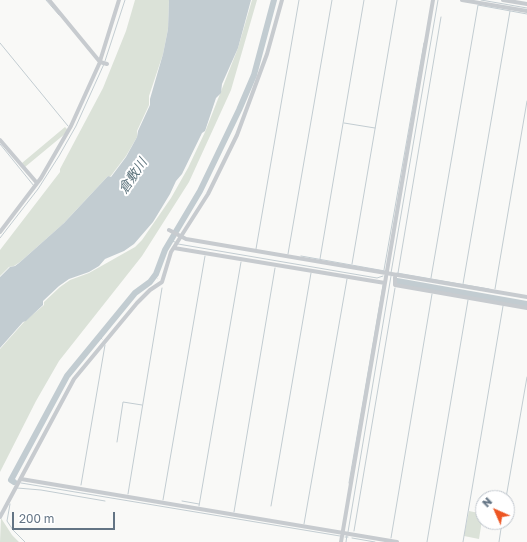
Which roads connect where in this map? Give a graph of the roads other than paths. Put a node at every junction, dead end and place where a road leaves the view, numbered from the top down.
1 (49, 0) edge
2 (120, 0) edge
3 (282, 0) edge
4 (433, 0) edge
5 (462, 0) edge
6 (503, 0) edge
7 (527, 4) edge
8 (527, 11) edge
9 (102, 63) junction
10 (0, 140) edge
11 (36, 185) junction
12 (170, 230) dead end
13 (0, 232) edge
14 (180, 237) junction
15 (176, 245) junction
16 (391, 274) junction
17 (385, 283) junction
18 (527, 297) edge
19 (527, 308) edge
20 (21, 479) junction
21 (0, 517) edge
22 (346, 533) junction
23 (341, 542) edge
24 (397, 542) edge

1 - 9 street
2 - 9 street
3 - 14 street
4 - 16 street
5 - 8 street
6 - 7 street
9 - 11 street
10 - 11 street
11 - 13 street
12 - 14 street
14 - 15 street
14 - 16 street
15 - 17 street
15 - 20 street
16 - 17 street
16 - 18 street
16 - 19 street
17 - 22 street
20 - 21 street
20 - 22 street
22 - 23 street
22 - 24 street

